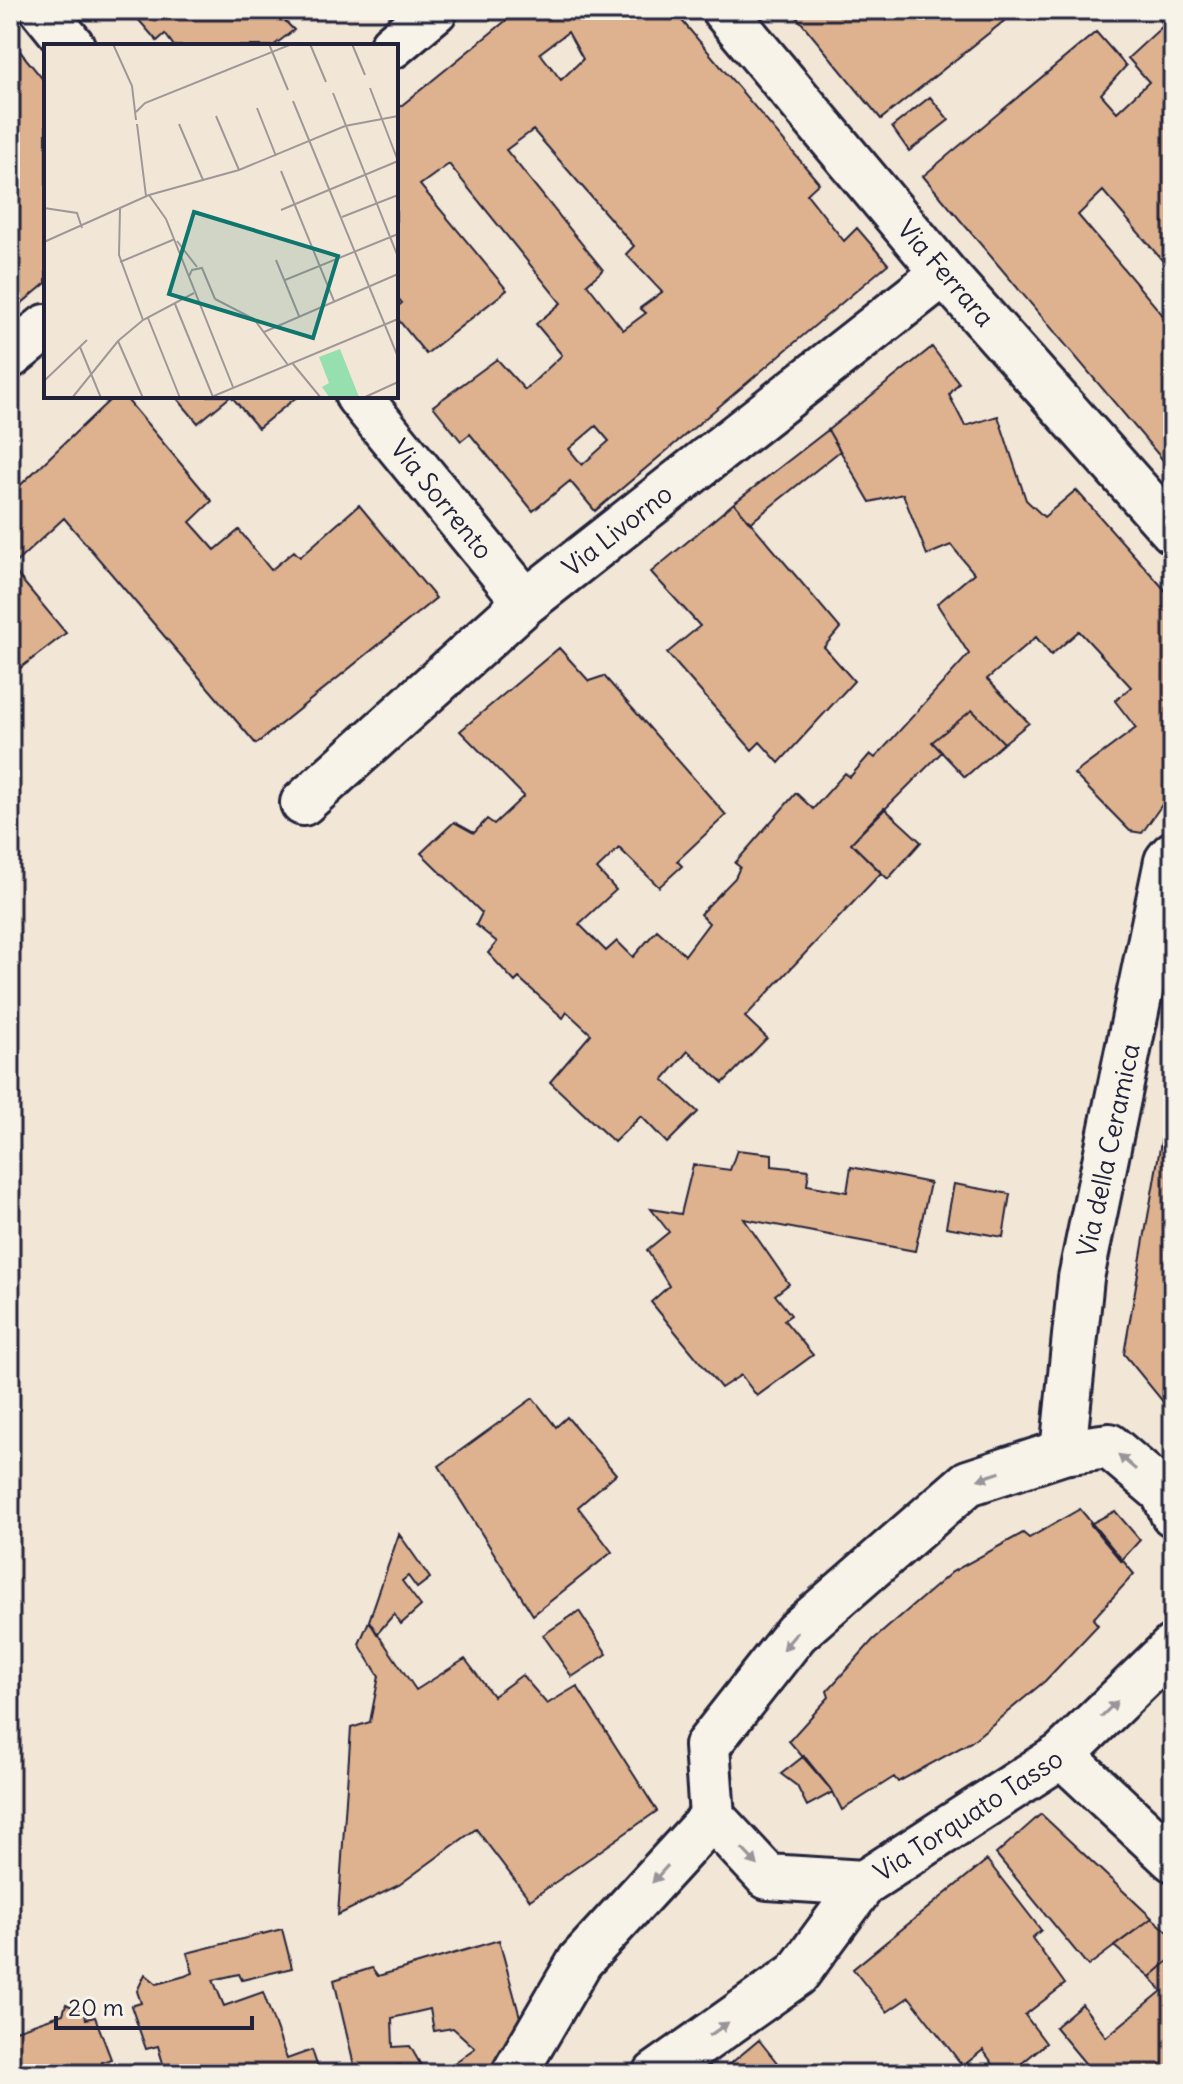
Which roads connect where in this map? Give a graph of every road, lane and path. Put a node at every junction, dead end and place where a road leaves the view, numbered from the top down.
1 (43, 10) edge
2 (435, 10) edge
3 (724, 10) edge
4 (70, 44) edge
5 (394, 44) edge
6 (944, 273) junction
7 (44, 329) edge
8 (10, 356) edge
9 (360, 398) edge
10 (1173, 531) edge
11 (526, 602) junction
12 (303, 803) dead end
13 (1173, 854) edge
14 (1063, 1452) junction
15 (1173, 1514) edge
16 (1173, 1647) edge
17 (1062, 1755) junction
18 (712, 1817) junction
19 (1173, 1859) edge
20 (864, 1883) junction
21 (514, 2074) edge
22 (656, 2074) edge

1 - 4 street
2 - 5 street
3 - 6 street, Via Ferrara
6 - 10 street, Via Ferrara
6 - 11 street, Via Livorno
7 - 8 street
9 - 11 street, Via Sorrento
11 - 12 street, Via Livorno
13 - 14 street, Via della Ceramica
15 -> 14 street
14 -> 18 street
17 -> 16 street, Via Torquato Tasso
17 - 19 street
17 - 20 street, Via Torquato Tasso
18 -> 20 street
18 -> 21 street
22 -> 20 street, Via Torquato Tasso

